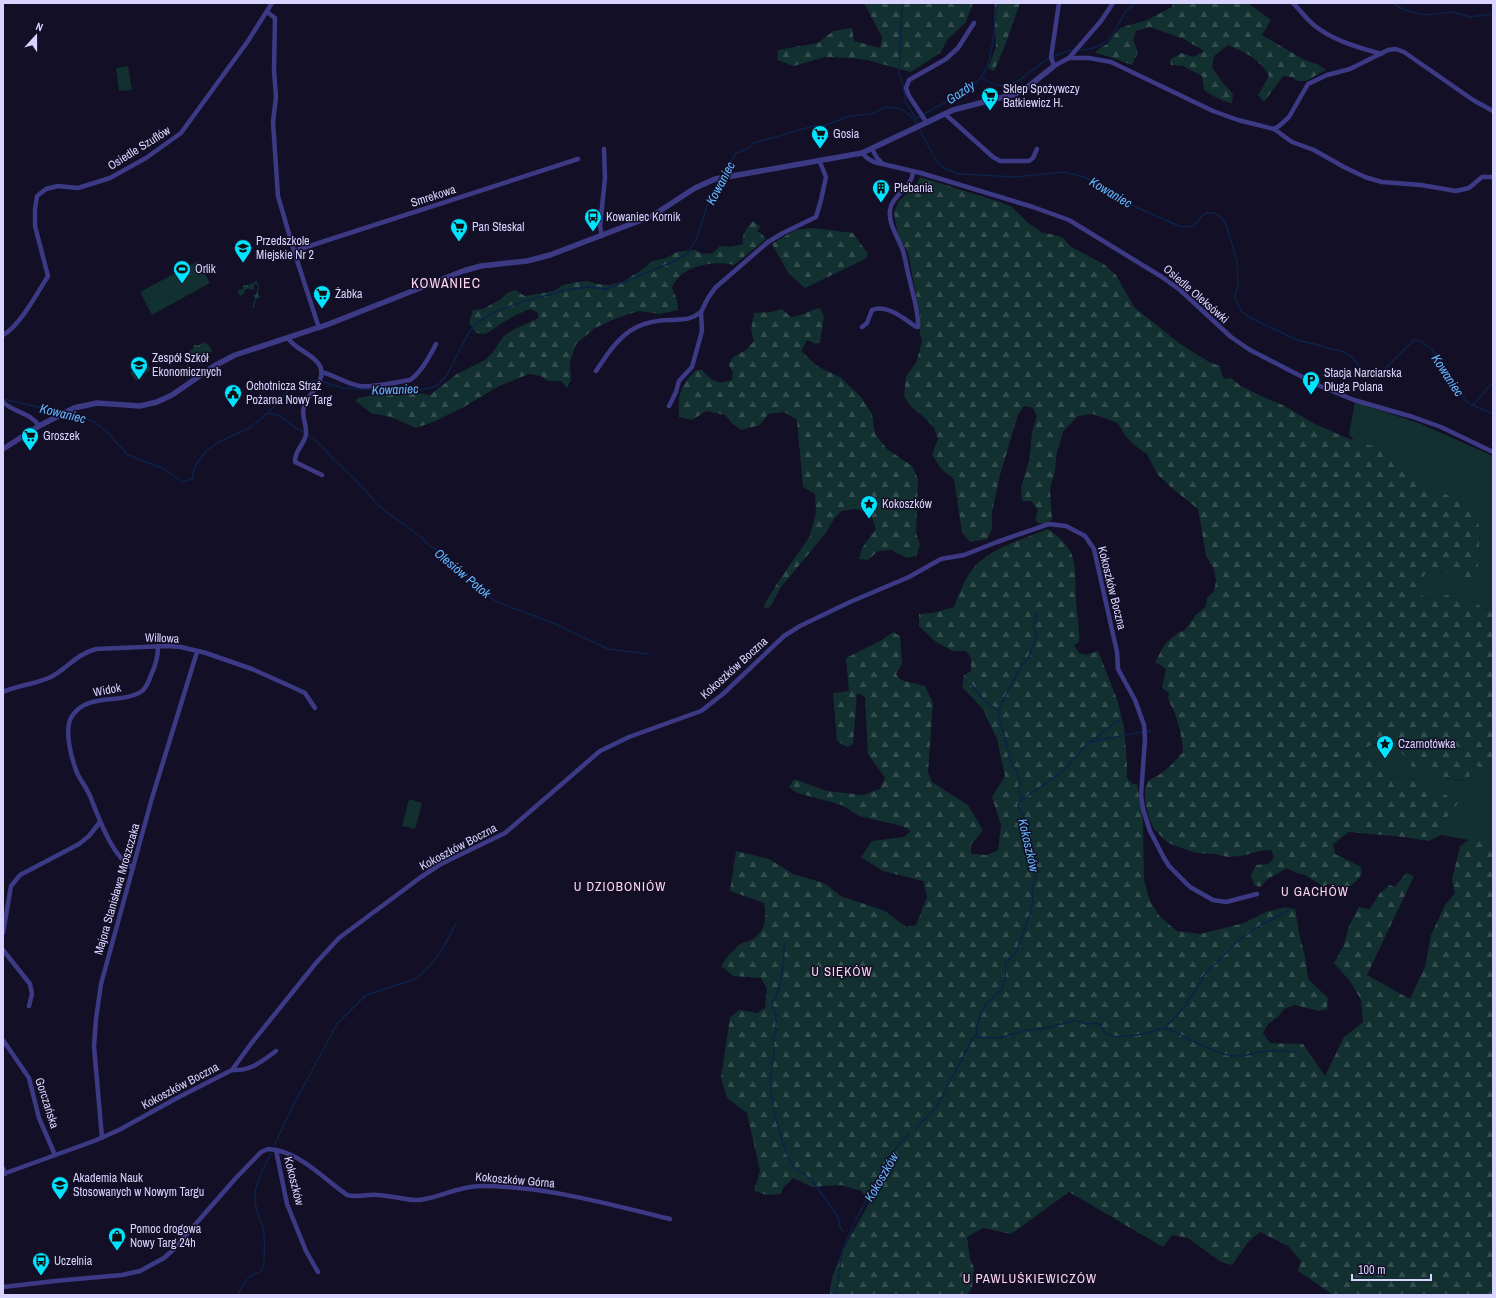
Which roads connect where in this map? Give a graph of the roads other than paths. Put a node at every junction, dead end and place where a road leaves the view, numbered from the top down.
1 (272, 3) edge
2 (1059, 3) edge
3 (1113, 3) edge
4 (1293, 3) edge
5 (267, 12) junction
6 (974, 23) dead end
7 (1381, 54) junction
8 (1069, 58) junction
9 (1053, 64) junction
10 (1493, 111) edge
11 (945, 114) junction
12 (925, 121) junction
13 (1274, 129) junction
14 (604, 149) dead end
15 (872, 149) junction
16 (1037, 149) dead end
17 (862, 153) junction
18 (578, 159) dead end
19 (819, 160) junction
20 (882, 164) junction
21 (914, 172) junction
22 (1493, 177) edge
23 (602, 236) junction
24 (294, 251) junction
25 (701, 312) junction
26 (862, 327) dead end
27 (319, 328) junction
28 (3, 334) edge
29 (288, 338) junction
30 (436, 344) dead end
31 (596, 371) dead end
32 (321, 374) junction
33 (4, 404) edge
34 (669, 406) dead end
35 (39, 426) junction
36 (3, 449) edge
37 (1493, 452) edge
38 (322, 475) dead end
39 (158, 646) junction
40 (197, 652) junction
41 (3, 692) edge
42 (315, 708) dead end
43 (100, 822) junction
44 (133, 868) junction
45 (1257, 894) dead end
46 (3, 932) edge
47 (3, 950) edge
48 (29, 1006) dead end
49 (3, 1040) edge
50 (276, 1051) dead end
51 (232, 1070) junction
52 (102, 1138) junction
53 (276, 1150) junction
54 (55, 1155) junction
55 (3, 1168) edge
56 (4, 1174) edge
57 (670, 1219) dead end
58 (318, 1272) dead end
59 (3, 1287) edge

1 - 5 street, Osiedle Szuflów
2 - 9 street
3 - 8 street
4 - 7 street
5 - 24 street
5 - 28 street, Osiedle Szuflów
6 - 12 street
7 - 10 street
7 - 13 street
8 - 9 street
8 - 13 street
9 - 11 street
11 - 12 street
11 - 16 street
12 - 15 street
13 - 22 street
14 - 23 street
15 - 17 street
15 - 20 street
17 - 19 street
17 - 20 street, Osiedle Oleksówki
18 - 24 street, Smrekowa
19 - 23 street
19 - 25 street
20 - 21 street, Osiedle Oleksówki
21 - 26 street
21 - 37 street, Osiedle Oleksówki
23 - 27 street
24 - 27 street
25 - 31 street
25 - 34 street
27 - 29 street
29 - 32 street
29 - 35 street
30 - 32 street
32 - 38 street
33 - 35 street
35 - 36 street
39 - 40 street, Willowa
39 - 41 street, Willowa
39 - 43 street, Widok
40 - 42 street, Willowa
40 - 44 street, Majora Stanisława Mroszczaka
43 - 44 street, Widok
43 - 46 street
44 - 52 street, Majora Stanisława Mroszczaka
45 - 51 street, Kokoszków Boczna
47 - 48 street
49 - 54 street, Gorczańska
50 - 51 street
51 - 52 street, Kokoszków Boczna
52 - 54 street, Kokoszków Boczna
53 - 57 street, Kokoszków Górna
53 - 58 street, Kokoszków
53 - 59 street, Kokoszków
54 - 56 street, Kokoszków Boczna
55 - 56 street

